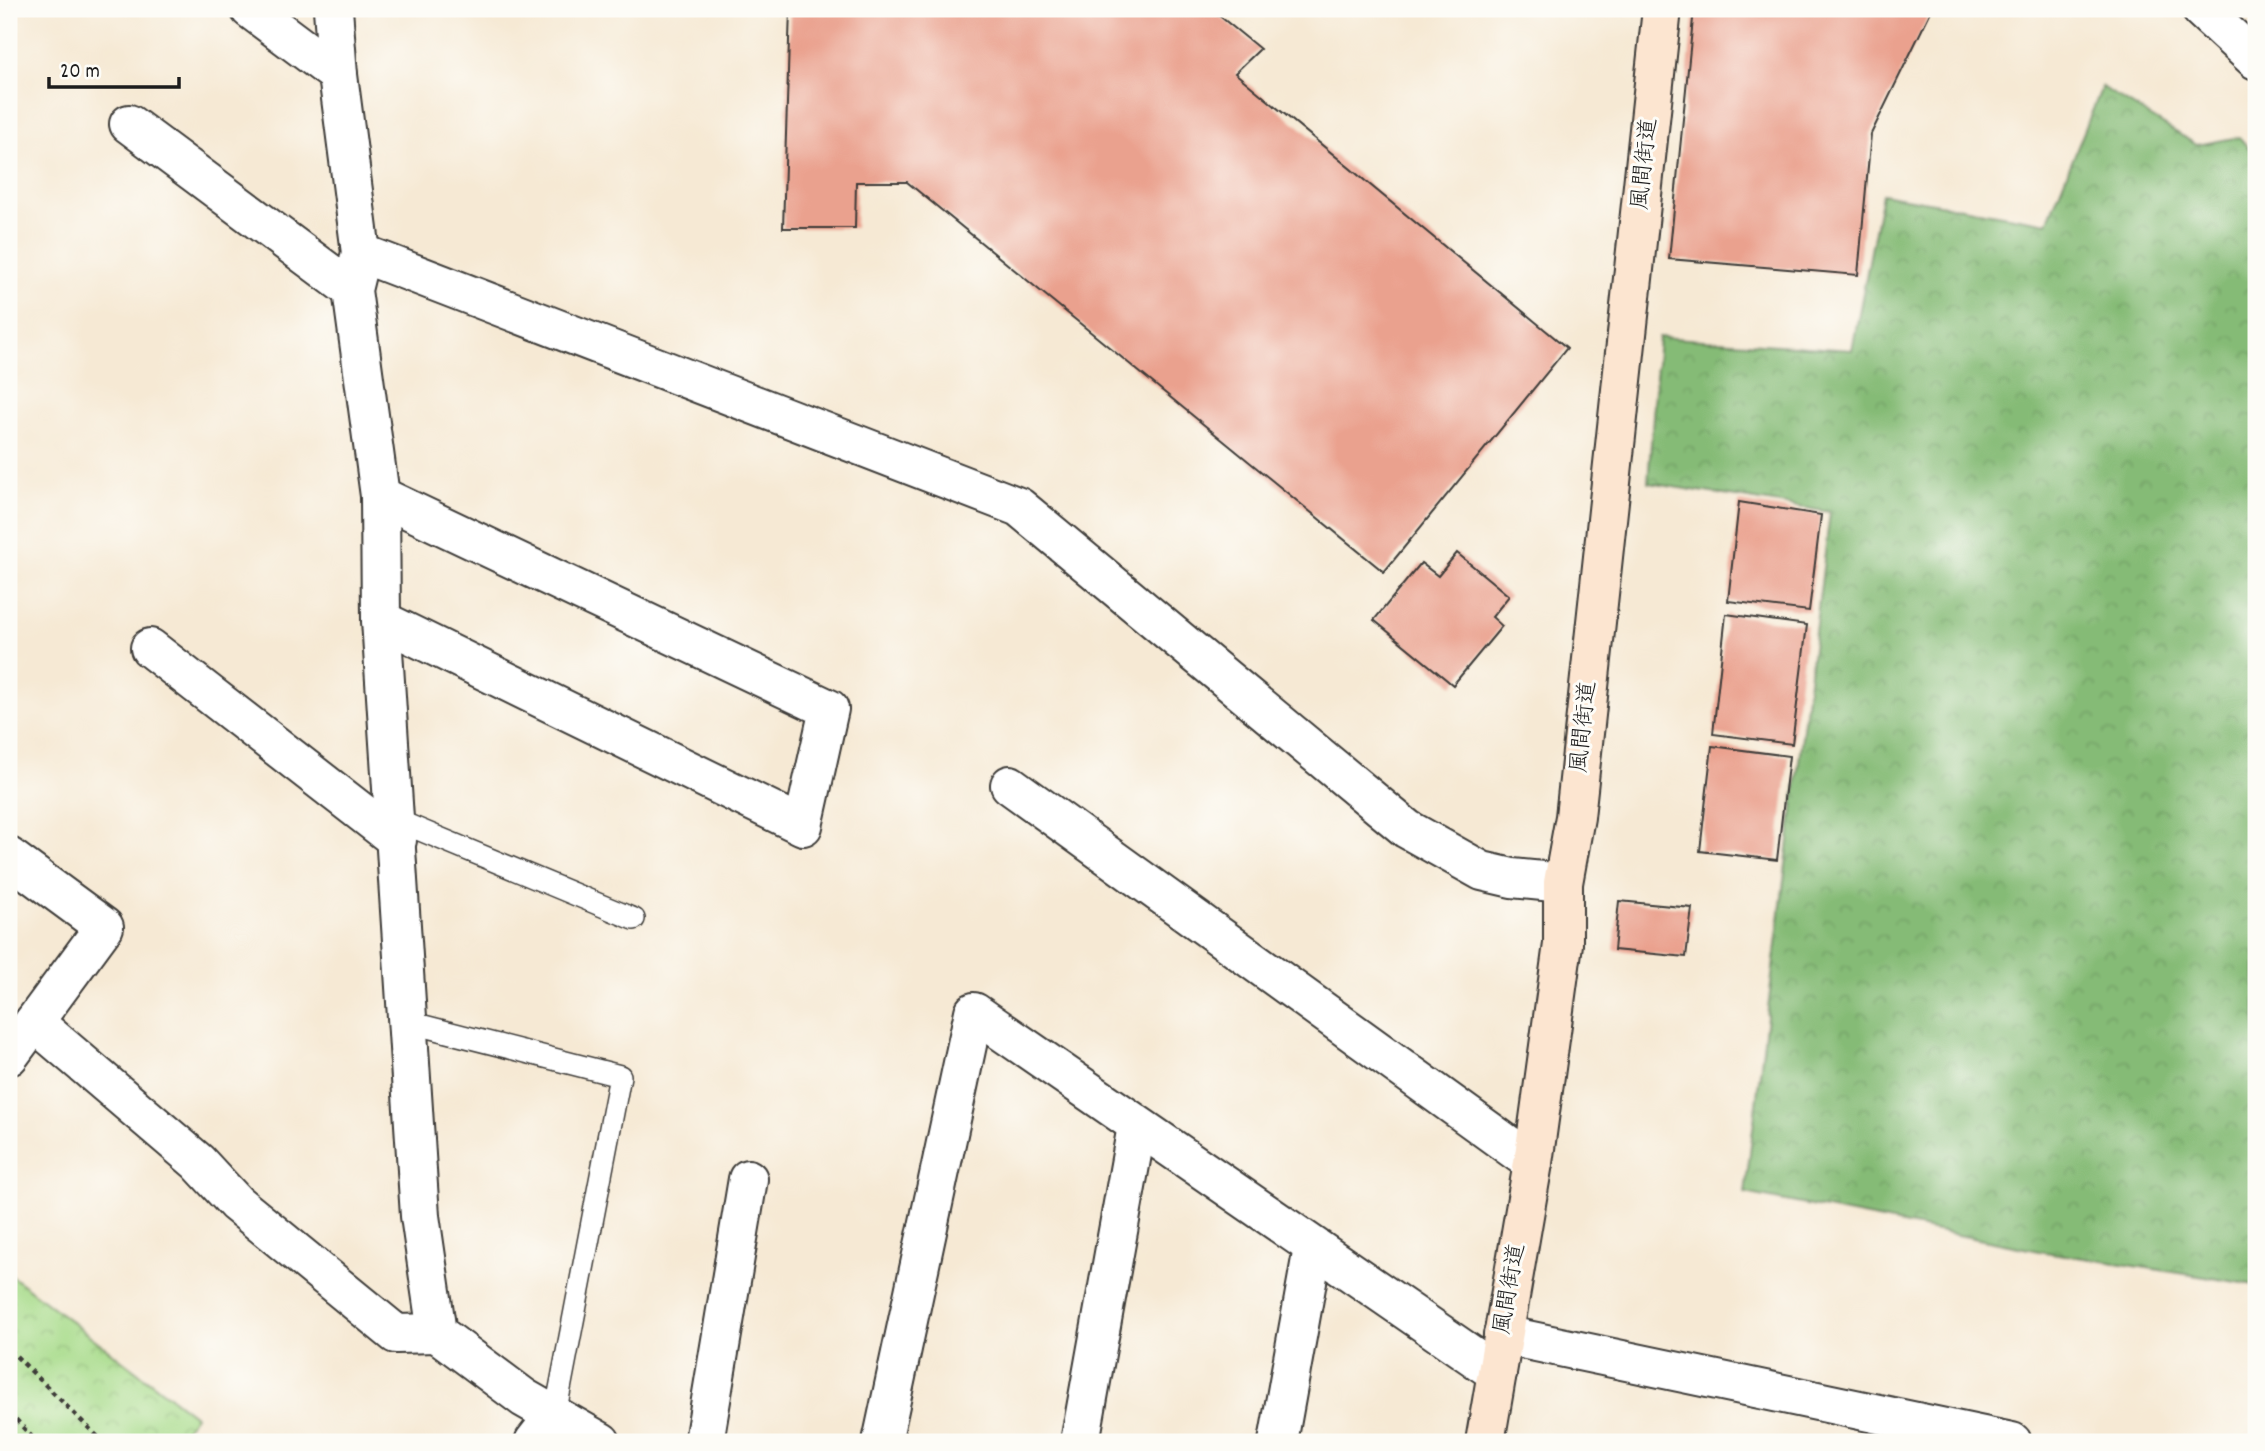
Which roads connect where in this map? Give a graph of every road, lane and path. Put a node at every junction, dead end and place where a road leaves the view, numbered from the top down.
1 (250, 9) edge
2 (333, 9) edge
3 (1662, 9) edge
4 (2201, 9) edge
5 (2256, 60) edge
6 (338, 75) junction
7 (130, 124) dead end
8 (361, 253) junction
9 (352, 290) junction
10 (380, 496) junction
11 (381, 620) junction
12 (150, 648) dead end
13 (1010, 785) dead end
14 (397, 830) junction
15 (9, 857) edge
16 (1563, 883) junction
17 (634, 919) dead end
18 (408, 1022) junction
19 (34, 1023) junction
20 (9, 1056) edge
21 (1137, 1126) junction
22 (1533, 1163) junction
23 (748, 1179) dead end
24 (1313, 1248) junction
25 (437, 1333) junction
26 (1503, 1335) junction
27 (9, 1349) edge
28 (1497, 1373) junction
29 (9, 1412) edge
30 (545, 1429) edge
31 (33, 1442) edge
32 (103, 1442) edge
33 (601, 1442) edge
34 (704, 1442) edge
35 (882, 1442) edge
36 (1080, 1442) edge
37 (1278, 1442) edge
38 (1485, 1442) edge
39 (2012, 1442) edge

1 - 6 street
2 - 6 street
3 - 16 street, 風間街道
4 - 5 street
6 - 8 street
7 - 9 street
8 - 9 street
8 - 16 street
9 - 10 street
10 - 11 street
10 - 11 street
11 - 14 street
12 - 14 street
13 - 22 street
14 - 17 lane
14 - 18 street
15 - 19 street
16 - 22 street, 風間街道
18 - 25 street
18 - 30 lane
19 - 20 street
19 - 25 street
21 - 24 street
21 - 35 street
21 - 36 street
22 - 26 street, 風間街道
23 - 34 street
24 - 28 street
24 - 37 street
25 - 30 street
26 - 28 street, 風間街道
26 - 39 street
27 - 32 path
28 - 38 street, 風間街道
29 - 31 path
30 - 33 street

